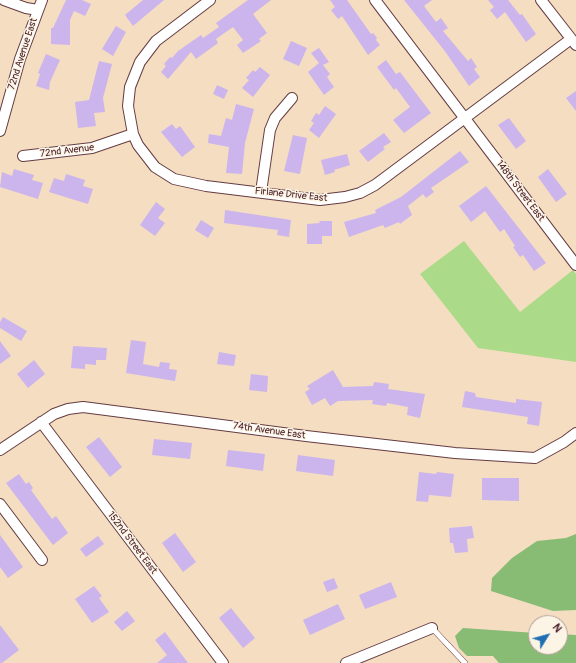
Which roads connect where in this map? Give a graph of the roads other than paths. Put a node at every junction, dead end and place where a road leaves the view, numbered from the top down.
1 (4, 0) edge
2 (210, 0) edge
3 (375, 0) edge
4 (541, 0) edge
5 (37, 6) edge
6 (573, 42) edge
7 (292, 98) dead end
8 (462, 119) junction
9 (0, 131) edge
10 (133, 134) junction
11 (23, 156) dead end
12 (261, 192) junction
13 (576, 265) edge
14 (41, 422) junction
15 (576, 433) edge
16 (0, 450) edge
17 (0, 504) edge
18 (42, 560) dead end
19 (432, 628) joint
20 (223, 663) edge
21 (346, 663) edge
22 (465, 663) edge

1 - 5 street
2 - 10 street, Firlane Drive East
3 - 8 street, 148th Street East
4 - 6 street
5 - 9 street, 72nd Avenue East
6 - 8 street, Firlane Drive East
7 - 12 street
8 - 12 street, Firlane Drive East
8 - 13 street, 148th Street East
10 - 11 street, 72nd Avenue
10 - 12 street, Firlane Drive East
14 - 15 street, 74th Avenue East
14 - 16 street, 74th Avenue East
14 - 20 street, 152nd Street East
17 - 18 street
19 - 21 street
19 - 22 lane

